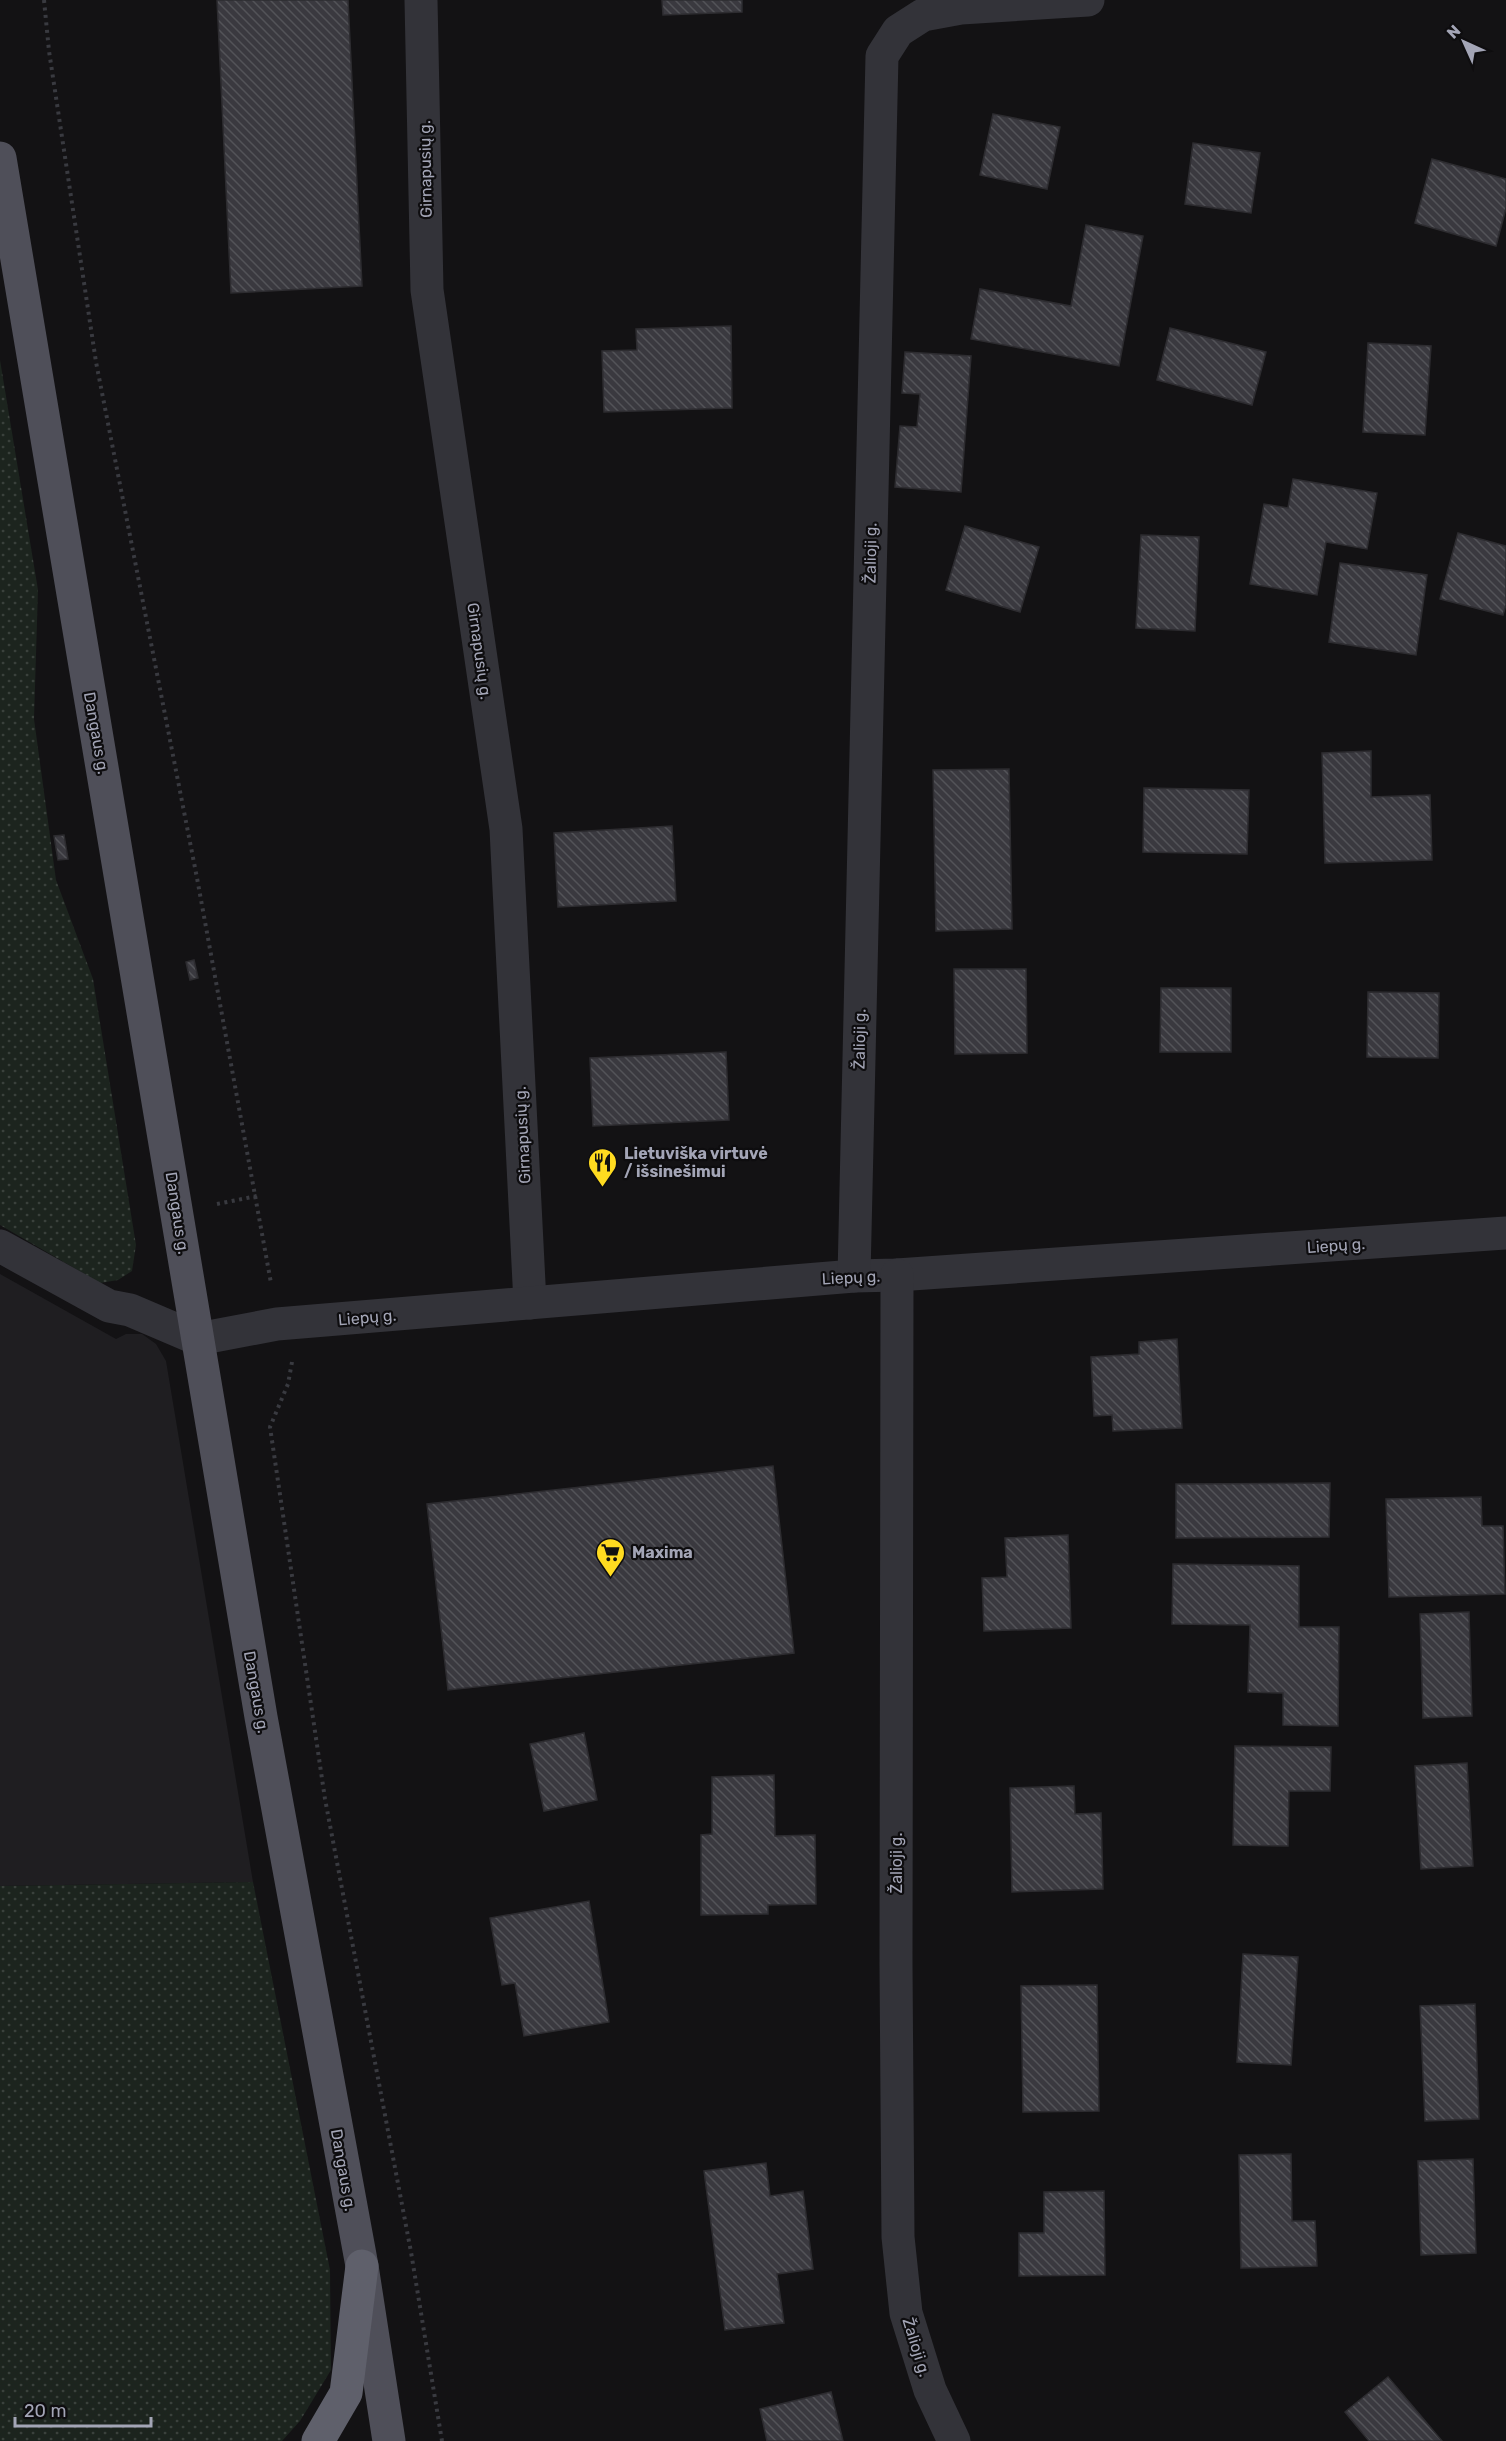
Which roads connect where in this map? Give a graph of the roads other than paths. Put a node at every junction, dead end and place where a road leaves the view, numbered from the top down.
1 (421, 0) edge
2 (1088, 0) edge
3 (0, 158) edge
4 (1506, 1233) edge
5 (0, 1246) edge
6 (897, 1275) junction
7 (854, 1276) junction
8 (530, 1303) junction
9 (198, 1339) junction
10 (362, 2266) junction
11 (318, 2441) edge
12 (389, 2441) edge
13 (954, 2441) edge

1 - 8 street, Girnapusių g.
2 - 7 street, Žalioji g.
3 - 9 main road, Dangaus g.
4 - 6 street, Liepų g.
5 - 9 street
6 - 7 street, Liepų g.
6 - 13 street, Žalioji g.
7 - 8 street, Liepų g.
8 - 9 street, Liepų g.
9 - 10 main road, Dangaus g.
10 - 11 highway
10 - 12 main road, Dangaus g.

